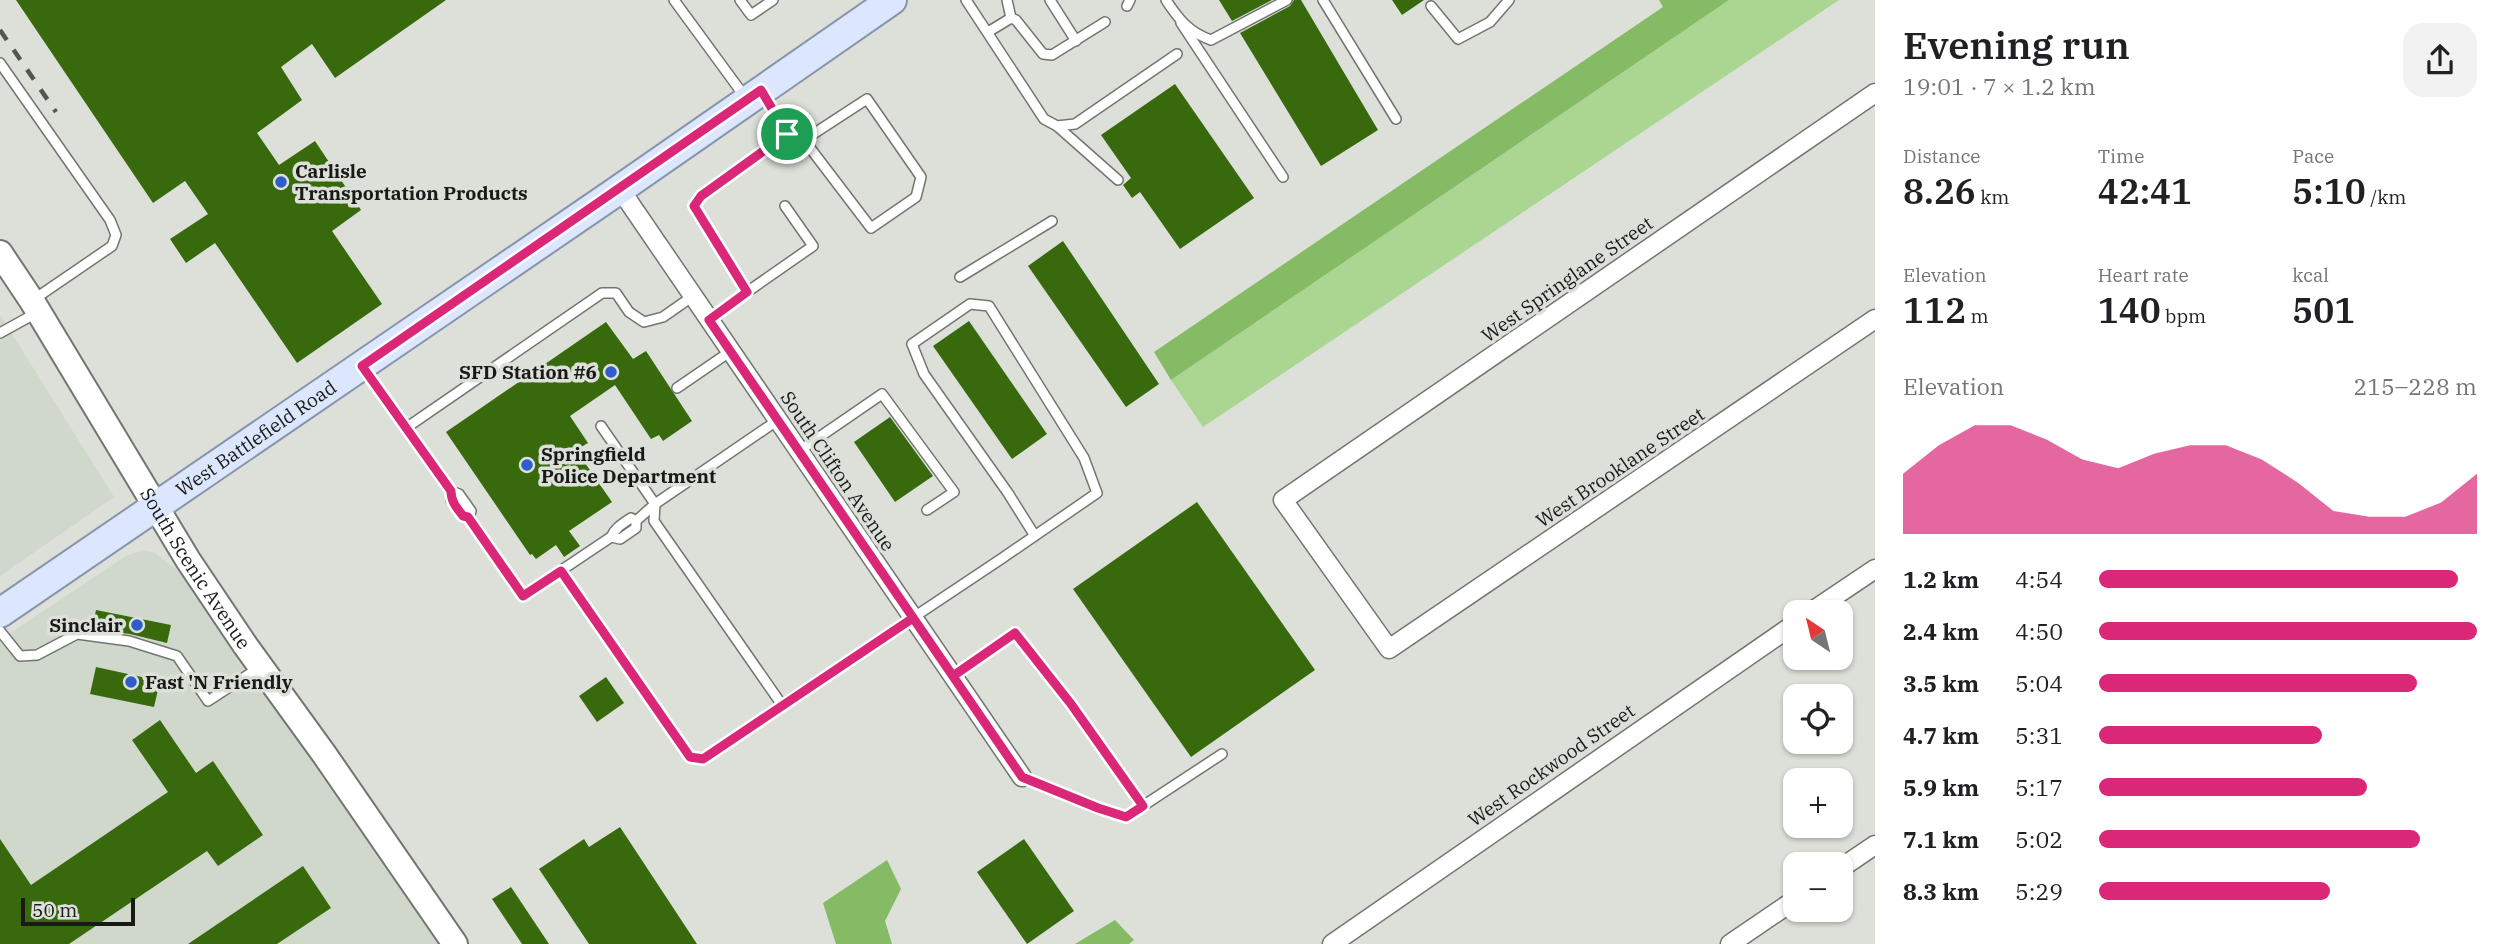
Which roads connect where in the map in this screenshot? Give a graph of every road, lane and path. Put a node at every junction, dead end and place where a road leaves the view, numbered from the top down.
1 (674, 0) edge
2 (740, 0) edge
3 (773, 0) edge
4 (966, 0) edge
5 (1007, 0) edge
6 (1050, 0) edge
7 (1166, 0) edge
8 (1287, 0) edge
9 (1323, 0) edge
10 (1509, 0) edge
11 (885, 2) edge
12 (1431, 6) dead end
13 (1011, 18) junction
14 (1105, 22) dead end
15 (1181, 23) junction
16 (988, 33) junction
17 (1076, 41) junction
18 (1177, 54) dead end
19 (0, 63) edge
20 (1875, 93) edge
21 (754, 95) junction
22 (1396, 119) dead end
23 (1057, 126) junction
24 (787, 134) junction
25 (804, 139) junction
26 (1283, 177) dead end
27 (1118, 180) dead end
28 (620, 189) junction
29 (785, 206) dead end
30 (1052, 221) dead end
31 (0, 253) edge
32 (960, 277) dead end
33 (747, 292) junction
34 (693, 296) junction
35 (35, 306) junction
36 (1875, 319) edge
37 (709, 320) junction
38 (0, 333) edge
39 (731, 351) junction
40 (362, 366) junction
41 (677, 388) dead end
42 (778, 420) junction
43 (601, 426) dead end
44 (406, 428) junction
45 (799, 451) junction
46 (655, 505) junction
47 (156, 508) junction
48 (927, 510) dead end
49 (1035, 536) junction
50 (1875, 569) edge
51 (561, 571) junction
52 (1829, 600) edge
53 (0, 613) edge
54 (913, 618) junction
55 (0, 631) edge
56 (1783, 632) edge
57 (1390, 649) joint
58 (260, 666) junction
59 (953, 676) junction
60 (782, 705) junction
61 (1222, 754) dead end
62 (1022, 777) joint
63 (1143, 806) junction
64 (1875, 845) edge
65 (1853, 860) edge
66 (1783, 909) edge
67 (455, 944) edge
68 (1332, 944) edge
69 (1730, 944) edge

1 - 21 lane
2 - 3 lane
4 - 16 lane
5 - 13 lane
6 - 17 lane
7 - 15 lane
8 - 15 lane
9 - 22 lane
10 - 12 lane
11 - 21 main road, West Battlefield Road
13 - 16 lane
13 - 17 lane
14 - 17 lane
15 - 26 lane
16 - 23 lane
18 - 23 lane
19 - 35 lane
20 - 57 street, West Springlane Street
21 - 24 lane
21 - 28 main road, West Battlefield Road
23 - 27 lane
24 - 25 lane
24 - 33 lane
25 - 25 lane
28 - 34 street, South Clifton Avenue
28 - 40 main road, West Battlefield Road
29 - 33 lane
30 - 32 lane
31 - 35 main road, South Scenic Avenue
33 - 37 lane
34 - 37 street, South Clifton Avenue
34 - 44 lane
35 - 38 lane
35 - 47 main road, South Scenic Avenue
36 - 57 street, West Brooklane Street
37 - 39 street, South Clifton Avenue
39 - 41 lane
39 - 42 street, South Clifton Avenue
40 - 44 lane
40 - 47 main road, West Battlefield Road
42 - 45 street, South Clifton Avenue
42 - 46 lane
43 - 46 lane
44 - 51 lane
45 - 48 lane
45 - 54 street, South Clifton Avenue
46 - 51 lane
46 - 60 lane
47 - 53 main road, West Battlefield Road
47 - 58 main road, South Scenic Avenue
49 - 49 lane
49 - 54 lane
50 - 52 street
51 - 60 lane
54 - 59 street, South Clifton Avenue
54 - 60 lane
55 - 58 lane
56 - 68 street, West Rockwood Street
58 - 67 main road, South Scenic Avenue
59 - 62 street, South Clifton Avenue
59 - 63 lane
61 - 63 lane
62 - 63 lane
64 - 65 street
66 - 69 street

